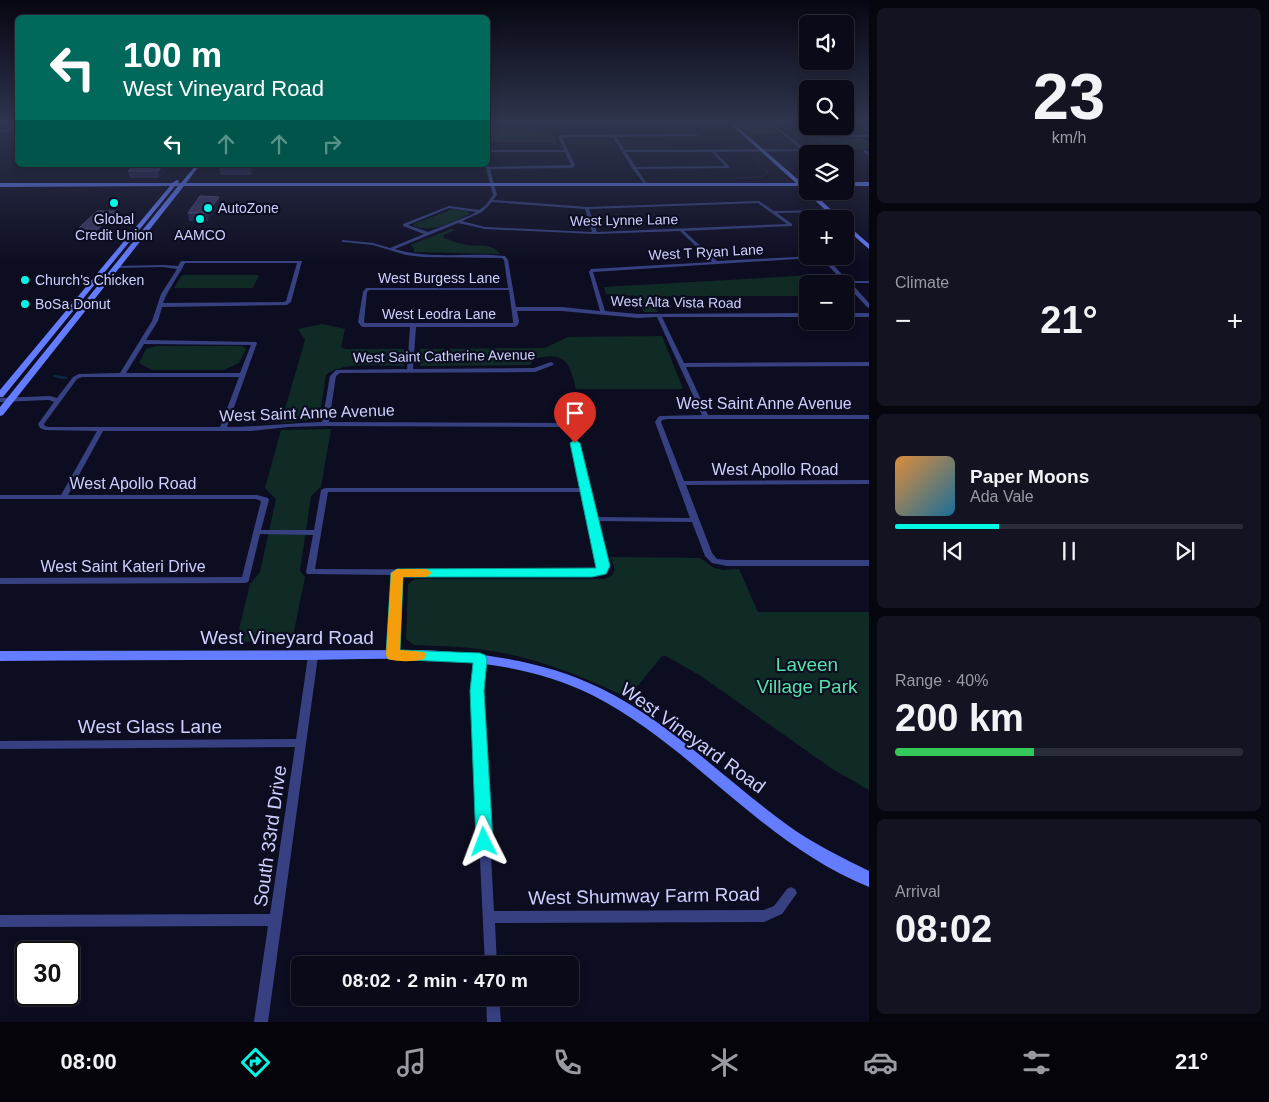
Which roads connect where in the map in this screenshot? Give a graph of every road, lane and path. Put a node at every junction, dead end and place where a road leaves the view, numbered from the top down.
1 (186, 170) edge
2 (194, 170) edge
3 (489, 170) edge
4 (635, 170) edge
5 (784, 170) edge
6 (799, 183) edge
7 (645, 184) junction
8 (799, 184) edge
9 (854, 184) edge
10 (869, 184) edge
11 (491, 185) junction
12 (0, 186) edge
13 (173, 186) junction
14 (182, 186) junction
15 (491, 199) junction
16 (818, 200) edge
17 (587, 208) junction
18 (829, 210) edge
19 (481, 211) junction
20 (775, 212) junction
21 (799, 212) edge
22 (459, 222) junction
23 (682, 231) junction
24 (595, 233) junction
25 (854, 233) edge
26 (429, 234) junction
27 (344, 241) dead end
28 (127, 242) junction
29 (137, 242) junction
30 (867, 244) edge
31 (391, 249) junction
32 (716, 263) junction
33 (116, 267) junction
34 (179, 268) junction
35 (840, 275) edge
36 (854, 282) edge
37 (869, 282) edge
38 (510, 289) junction
39 (854, 290) edge
40 (161, 304) junction
41 (869, 306) edge
42 (514, 309) junction
43 (603, 312) junction
44 (799, 315) edge
45 (854, 315) edge
46 (869, 315) edge
47 (659, 316) junction
48 (363, 325) joint
49 (412, 326) junction
50 (142, 342) junction
51 (551, 364) dead end
52 (869, 364) edge
53 (682, 365) junction
54 (410, 370) junction
55 (122, 375) junction
56 (242, 375) junction
57 (0, 395) edge
58 (0, 400) edge
59 (10, 401) junction
60 (58, 401) junction
61 (0, 413) edge
62 (706, 417) junction
63 (869, 417) edge
64 (325, 424) junction
65 (101, 429) junction
66 (223, 429) junction
67 (869, 482) edge
68 (680, 483) junction
69 (587, 490) junction
70 (0, 497) edge
71 (63, 497) junction
72 (593, 519) junction
73 (695, 520) junction
74 (258, 532) junction
75 (317, 532) junction
76 (869, 563) edge
77 (397, 573) junction
78 (0, 581) edge
79 (393, 655) junction
80 (0, 656) edge
81 (313, 656) junction
82 (480, 659) junction
83 (301, 743) junction
84 (0, 745) edge
85 (869, 879) edge
86 (791, 892) dead end
87 (488, 917) junction
88 (275, 920) junction
89 (0, 921) edge
90 (490, 956) edge
91 (493, 1006) edge
92 (261, 1022) edge
93 (494, 1022) edge

1 - 13 main road
2 - 14 main road
3 - 11 street
4 - 7 street
5 - 6 main road
7 - 8 main road
7 - 11 main road
9 - 10 main road
11 - 14 main road
11 - 15 street
12 - 13 main road
13 - 14 main road
13 - 28 main road
14 - 29 main road
15 - 17 street
15 - 19 street
16 - 18 main road
17 - 20 street
17 - 24 street
19 - 22 street
19 - 26 street
20 - 21 street
20 - 23 street, West Lynne Lane
22 - 24 street, West Lynne Lane
22 - 26 street
23 - 24 street, West Lynne Lane
23 - 32 street
25 - 30 main road
26 - 31 street
27 - 31 street
28 - 29 main road
28 - 57 main road
29 - 33 main road
31 - 38 street
32 - 35 street, West T Ryan Lane
32 - 43 street, West T Ryan Lane
33 - 34 street
33 - 59 main road
34 - 40 street
34 - 40 street
36 - 37 street
38 - 42 street
38 - 48 street, West Burgess Lane
39 - 41 street
40 - 50 street
42 - 43 street, West Alta Vista Road
42 - 49 street, West Leodra Lane
43 - 47 street, West Alta Vista Road
44 - 47 street, West Alta Vista Road
45 - 46 street
47 - 53 street
48 - 49 street, West Leodra Lane
49 - 54 street
50 - 55 street
50 - 56 street
51 - 54 street, West Saint Catherine Avenue
52 - 53 street
53 - 62 street
54 - 64 street, West Saint Catherine Avenue
55 - 56 street
55 - 60 street
56 - 66 street
58 - 59 street
59 - 60 street
59 - 61 main road
60 - 65 street, West Saint Anne Avenue
62 - 63 street, West Saint Anne Avenue
62 - 68 street, West Saint Anne Avenue
64 - 66 street, West Saint Anne Avenue
64 - 69 street, West Saint Anne Avenue
65 - 66 street, West Saint Anne Avenue
65 - 71 street
67 - 68 street, West Apollo Road
68 - 73 street
69 - 72 street
69 - 75 street
70 - 71 street, West Apollo Road
71 - 74 street, West Apollo Road
72 - 73 street
72 - 77 street
73 - 76 street
74 - 75 street
74 - 78 street, West Saint Kateri Drive
75 - 77 street
77 - 79 street
79 - 81 main road, West Vineyard Road
79 - 82 main road, West Vineyard Road
80 - 81 main road, West Vineyard Road
81 - 83 street, South 33rd Drive
82 - 85 main road, West Vineyard Road
82 - 87 street
83 - 84 street, West Glass Lane
83 - 88 street, South 33rd Drive
86 - 87 street, West Shumway Farm Road
87 - 90 street
88 - 89 street
88 - 92 street, South 33rd Drive
91 - 93 street

